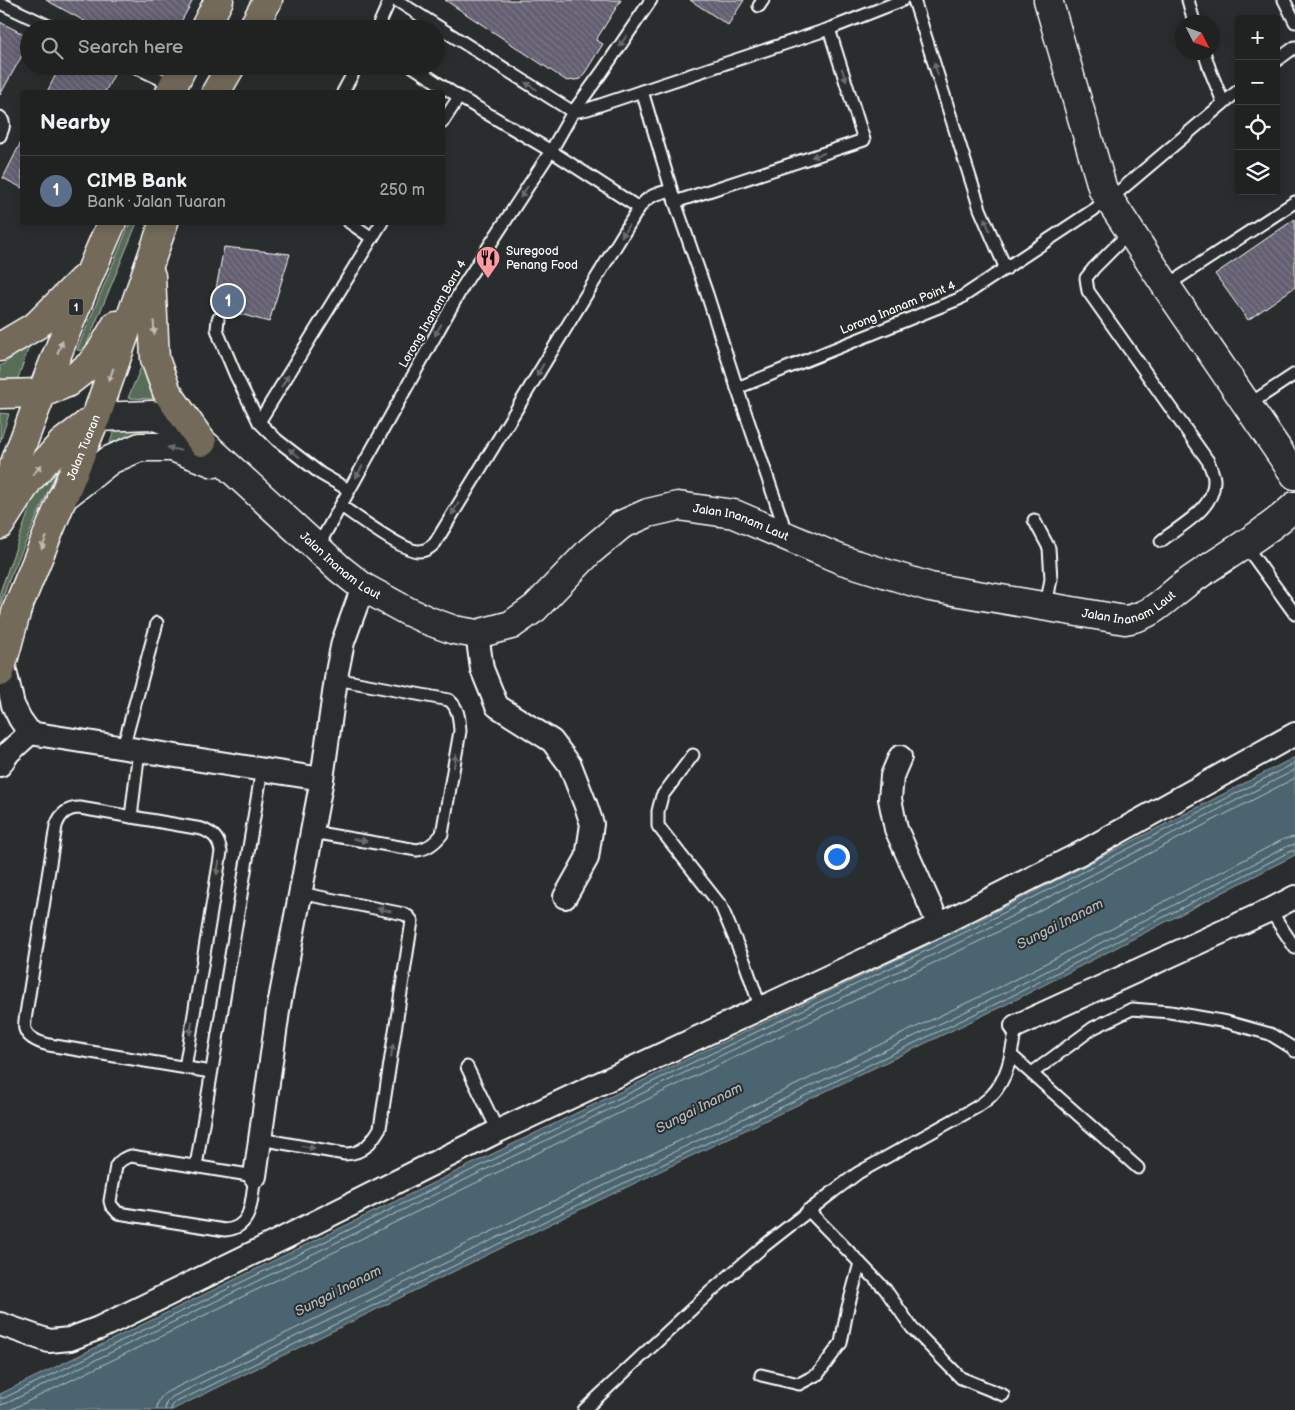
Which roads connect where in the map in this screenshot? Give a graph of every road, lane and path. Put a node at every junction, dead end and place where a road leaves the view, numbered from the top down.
1 (219, 0) edge
2 (268, 0) edge
3 (390, 0) edge
4 (396, 0) edge
5 (651, 0) edge
6 (903, 0) edge
7 (914, 0) edge
8 (1048, 0) edge
9 (1188, 0) edge
10 (1284, 0) edge
11 (0, 2) edge
12 (1192, 15) edge
13 (37, 20) edge
14 (209, 20) edge
15 (257, 20) edge
16 (381, 20) edge
17 (427, 20) edge
18 (1295, 22) edge
19 (829, 29) junction
20 (445, 31) edge
21 (1295, 47) edge
22 (1207, 60) edge
23 (1277, 60) edge
24 (158, 75) edge
25 (225, 75) edge
26 (352, 75) edge
27 (426, 75) edge
28 (175, 81) edge
29 (217, 90) edge
30 (344, 90) edge
31 (642, 91) junction
32 (1235, 93) edge
33 (459, 96) junction
34 (1224, 102) junction
35 (572, 112) junction
36 (0, 117) edge
37 (445, 118) edge
38 (0, 136) edge
39 (550, 151) junction
40 (672, 190) junction
41 (1110, 199) junction
42 (675, 202) junction
43 (1295, 202) edge
44 (639, 208) junction
45 (111, 225) edge
46 (163, 225) edge
47 (353, 225) edge
48 (380, 225) edge
49 (1131, 231) junction
50 (372, 238) junction
51 (150, 262) junction
52 (1006, 269) junction
53 (90, 272) junction
54 (1166, 286) junction
55 (218, 319) dead end
56 (0, 347) edge
57 (1295, 374) edge
58 (736, 388) junction
59 (42, 393) junction
60 (0, 394) edge
61 (1248, 405) junction
62 (96, 417) junction
63 (259, 422) junction
64 (202, 442) junction
65 (236, 472) junction
66 (1295, 475) edge
67 (349, 490) junction
68 (62, 498) junction
69 (0, 503) edge
70 (341, 506) junction
71 (1292, 514) edge
72 (1034, 520) dead end
73 (0, 525) edge
74 (787, 536) junction
75 (1161, 541) dead end
76 (1245, 545) junction
77 (317, 548) junction
78 (363, 587) junction
79 (1046, 606) junction
80 (1295, 614) edge
81 (157, 623) dead end
82 (477, 634) junction
83 (1, 667) edge
84 (336, 679) junction
85 (30, 733) junction
86 (1295, 734) edge
87 (131, 749) junction
88 (693, 755) dead end
89 (900, 757) dead end
90 (0, 765) edge
91 (262, 769) junction
92 (322, 779) junction
93 (131, 816) junction
94 (312, 832) junction
95 (300, 893) junction
96 (1295, 897) edge
97 (565, 898) dead end
98 (1270, 910) junction
99 (939, 925) junction
100 (1295, 948) edge
101 (761, 1009) junction
102 (1016, 1026) joint
103 (1295, 1051) edge
104 (1011, 1055) junction
105 (467, 1067) dead end
106 (185, 1068) junction
107 (211, 1072) junction
108 (1032, 1073) junction
109 (498, 1131) junction
110 (260, 1138) junction
111 (196, 1166) junction
112 (1138, 1168) dead end
113 (255, 1176) junction
114 (808, 1210) junction
115 (860, 1263) junction
116 (0, 1324) edge
117 (761, 1375) dead end
118 (1003, 1395) dead end
119 (584, 1410) edge

1 - 14 main road
2 - 15 main road
3 - 16 lane
17 -> 4 lane
5 -> 35 lane, Lorong Inanam Baru 4
6 - 19 lane
52 -> 7 lane
8 - 41 street
9 - 12 lane
10 - 18 lane
11 - 13 lane
19 - 31 lane
19 -> 42 lane
35 -> 20 lane
21 - 23 lane
22 - 34 lane
24 - 28 lane
25 - 29 main road
26 - 30 lane
27 - 33 lane
31 - 35 lane
31 - 40 lane
32 - 34 lane, Lorong Inanam Point 4
33 - 37 lane
33 - 39 lane
34 - 41 lane, Lorong Inanam Point 4
35 - 39 lane, Lorong Inanam Baru 4
36 - 38 lane
39 - 44 lane
39 -> 67 lane, Lorong Inanam Baru 4
40 - 42 lane
40 - 44 lane
41 - 49 street
41 - 52 lane, Lorong Inanam Point 4
42 - 58 lane
43 - 54 lane
44 -> 70 lane
45 - 53 main road, 1
46 - 51 main road, Jalan Tuaran
47 - 50 lane
48 - 50 lane
49 - 54 street
49 - 75 lane
63 -> 50 lane
51 - 59 main road
51 -> 62 main road, Jalan Tuaran
51 -> 64 main road
52 - 58 lane, Lorong Inanam Point 4
53 - 56 main road
59 -> 53 main road, 1
54 - 61 street
55 - 63 lane
57 - 61 lane
58 - 74 lane
59 - 60 main road
59 - 69 main road, 1
61 - 66 street
62 - 64 street, Jalan Inanam Laut
62 - 68 main road, Jalan Tuaran
73 -> 62 main road
67 -> 63 lane
64 - 65 street, Jalan Inanam Laut
65 -> 68 street, Jalan Inanam Laut
65 - 77 street, Jalan Inanam Laut
67 - 70 lane, Lorong Inanam Baru 4
68 -> 83 main road, Jalan Tuaran
70 - 77 lane, Lorong Inanam Baru 4
71 - 76 street, Jalan Inanam Laut
72 - 79 lane
74 - 79 street, Jalan Inanam Laut
74 - 82 street, Jalan Inanam Laut
76 - 79 street, Jalan Inanam Laut
76 - 80 lane
77 - 78 street, Jalan Inanam Laut
78 - 82 street, Jalan Inanam Laut
78 - 84 street
81 - 87 lane
82 - 97 street
83 - 85 street
84 - 92 street
94 -> 84 lane
85 - 87 street
85 - 90 street
86 - 99 street
87 - 91 street
87 - 93 lane
88 - 101 lane
89 - 99 street
91 - 92 street
91 - 107 lane
92 - 94 street
93 -> 106 lane
93 - 106 lane
94 - 95 street
95 - 110 street
110 -> 95 lane
96 - 98 street
98 - 100 lane
98 - 102 street
99 - 101 street
101 - 109 street
102 - 104 lane
103 - 108 lane
104 - 108 lane
104 - 114 lane
105 - 109 lane
106 - 107 lane
107 - 111 lane
108 - 112 lane
109 - 116 street
110 - 113 street
111 - 113 lane
111 - 113 lane
114 - 115 lane
114 - 119 lane
115 - 117 lane
115 - 118 lane

